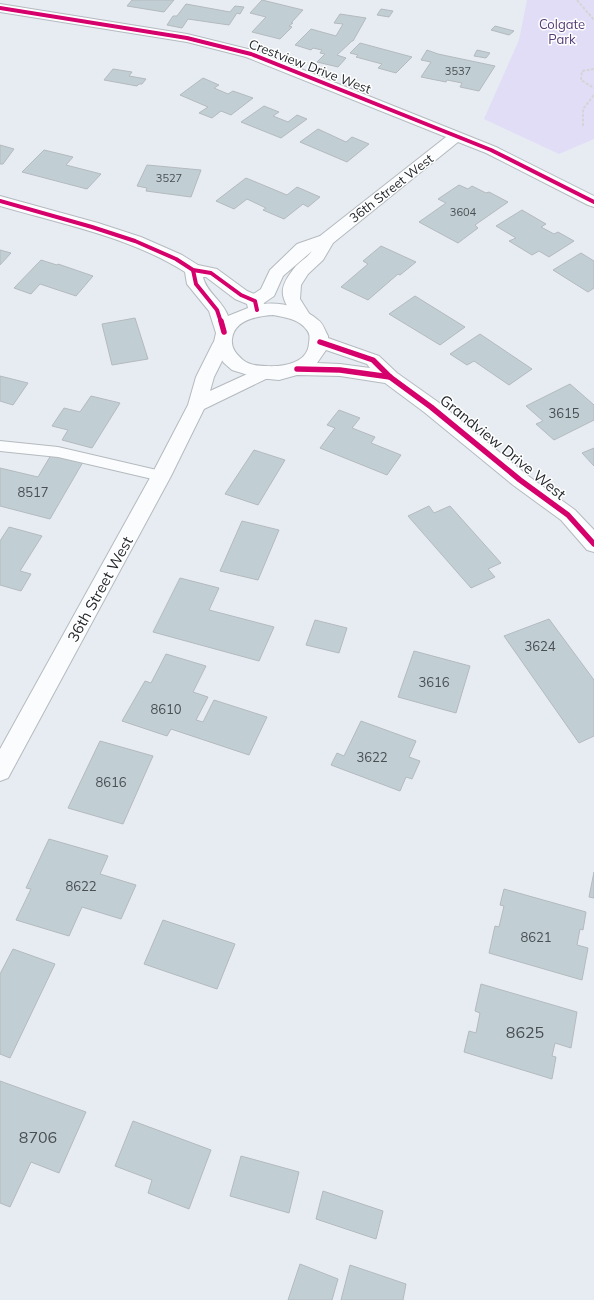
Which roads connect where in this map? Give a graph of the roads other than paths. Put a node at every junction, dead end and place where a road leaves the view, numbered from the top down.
1 (0, 8) edge
2 (457, 136) junction
3 (0, 201) edge
4 (594, 202) edge
5 (326, 240) junction
6 (193, 270) junction
7 (256, 306) junction
8 (300, 315) junction
9 (223, 338) junction
10 (320, 342) junction
11 (297, 369) junction
12 (264, 373) junction
13 (390, 377) junction
14 (197, 406) junction
15 (0, 446) edge
16 (161, 476) junction
17 (594, 544) edge
18 (0, 771) edge

1 - 2 street, Crestview Drive West
2 - 4 street, Crestview Drive West
2 - 5 street, 36th Street West
3 - 6 street
5 - 7 street, 36th Street West
5 - 8 street, 36th Street West
6 - 7 street
6 - 9 street
7 - 8 street
7 - 9 street
8 - 10 street
9 - 12 street
9 - 14 street, 36th Street West
10 - 11 street
10 - 13 street, Grandview Drive West
11 - 12 street
11 - 13 street, Grandview Drive West
12 - 14 street
13 - 17 street, Grandview Drive West
14 - 16 street, 36th Street West
15 - 16 lane
16 - 18 street, 36th Street West

